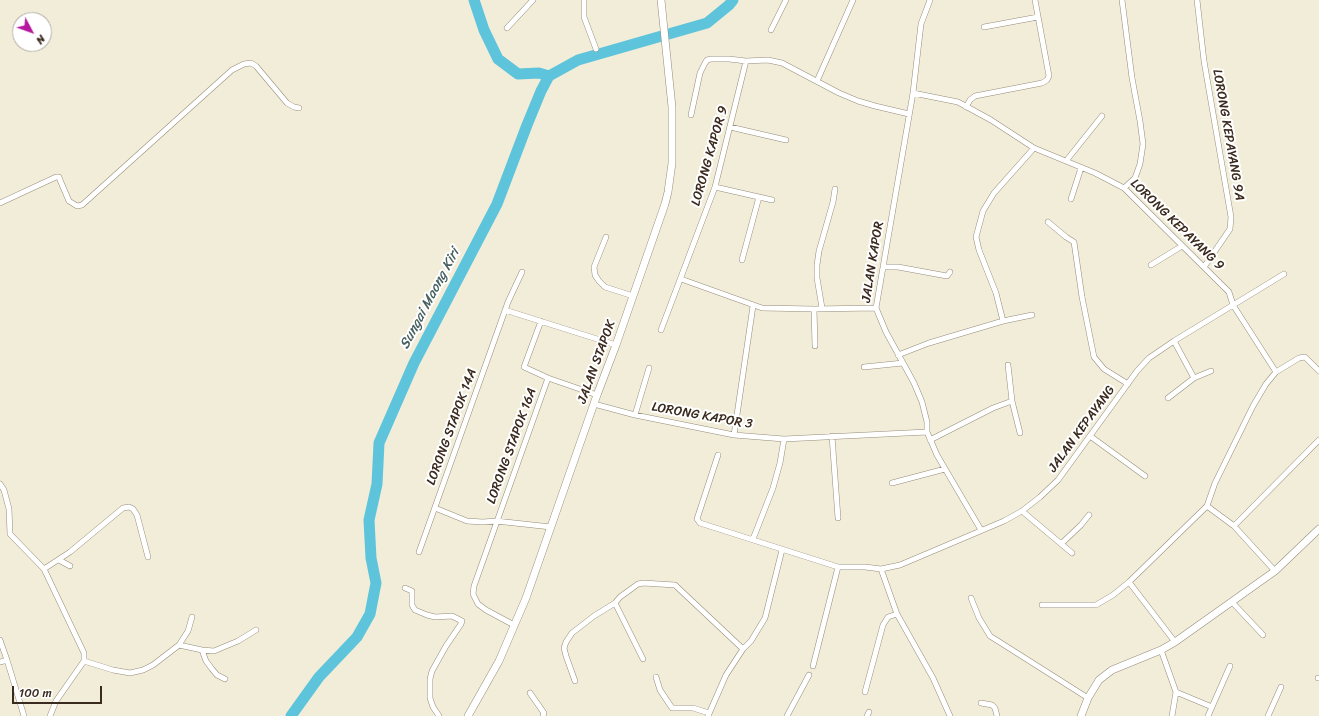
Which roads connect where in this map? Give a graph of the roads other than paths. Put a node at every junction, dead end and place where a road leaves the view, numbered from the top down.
1 (533, 0) edge
2 (786, 0) edge
3 (853, 0) edge
4 (930, 0) edge
5 (1035, 0) edge
6 (1122, 0) edge
7 (1197, 0) edge
8 (585, 1) edge
9 (661, 3) edge
10 (1038, 17) junction
11 (984, 27) dead end
12 (507, 28) dead end
13 (771, 30) dead end
14 (596, 50) dead end
15 (746, 61) junction
16 (817, 81) junction
17 (913, 93) junction
18 (966, 107) junction
19 (299, 108) dead end
20 (909, 114) junction
21 (691, 115) dead end
22 (1102, 116) dead end
23 (730, 127) junction
24 (786, 140) dead end
25 (1034, 148) junction
26 (1066, 161) junction
27 (1082, 168) junction
28 (715, 187) junction
29 (1124, 188) junction
30 (835, 189) dead end
31 (758, 197) junction
32 (772, 200) dead end
33 (1071, 200) dead end
34 (0, 203) edge
35 (1048, 222) dead end
36 (606, 237) dead end
37 (1182, 246) junction
38 (742, 260) dead end
39 (1151, 265) dead end
40 (883, 267) junction
41 (1204, 267) junction
42 (522, 272) dead end
43 (950, 272) dead end
44 (1284, 274) dead end
45 (681, 279) junction
46 (633, 296) junction
47 (1233, 305) junction
48 (753, 306) junction
49 (822, 308) junction
50 (876, 308) junction
51 (814, 309) junction
52 (505, 310) junction
53 (1032, 316) dead end
54 (541, 321) junction
55 (1003, 321) junction
56 (661, 330) dead end
57 (1174, 341) junction
58 (616, 345) junction
59 (815, 346) dead end
60 (898, 355) junction
61 (902, 363) junction
62 (1008, 365) dead end
63 (864, 367) dead end
64 (649, 368) dead end
65 (1211, 371) dead end
66 (1319, 371) edge
67 (1276, 372) junction
68 (548, 378) junction
69 (1194, 378) junction
70 (1128, 384) junction
71 (597, 395) junction
72 (1168, 398) dead end
73 (1012, 401) junction
74 (594, 404) junction
75 (635, 414) junction
76 (927, 432) junction
77 (1020, 433) dead end
78 (734, 435) junction
79 (832, 436) junction
80 (1090, 436) junction
81 (784, 439) junction
82 (930, 440) junction
83 (1319, 440) edge
84 (718, 455) dead end
85 (944, 469) junction
86 (1145, 476) dead end
87 (892, 483) dead end
88 (0, 484) edge
89 (1207, 506) junction
90 (435, 508) junction
91 (1022, 510) junction
92 (1089, 515) dead end
93 (838, 518) dead end
94 (496, 522) junction
95 (1234, 526) junction
96 (551, 528) junction
97 (1319, 529) edge
98 (981, 530) junction
99 (753, 539) junction
100 (1060, 544) junction
101 (782, 550) junction
102 (419, 552) dead end
103 (1072, 553) dead end
104 (148, 557) dead end
105 (59, 560) junction
106 (70, 566) dead end
107 (838, 567) junction
108 (44, 569) junction
109 (881, 569) junction
110 (1274, 571) junction
111 (1129, 582) junction
112 (405, 588) dead end
113 (971, 598) dead end
114 (1232, 602) junction
115 (615, 603) junction
116 (1042, 605) dead end
117 (897, 614) junction
118 (192, 618) dead end
119 (514, 625) junction
120 (256, 630) dead end
121 (1263, 635) dead end
122 (0, 640) edge
123 (1174, 642) junction
124 (179, 645) junction
125 (202, 650) junction
126 (743, 650) junction
127 (1161, 650) junction
128 (643, 659) dead end
129 (7, 660) junction
130 (84, 661) junction
131 (0, 662) edge
132 (813, 666) dead end
133 (1230, 666) dead end
134 (809, 675) dead end
135 (656, 677) dead end
136 (225, 679) dead end
137 (575, 681) dead end
138 (1281, 687) dead end
139 (865, 692) dead end
140 (1176, 692) junction
141 (530, 693) dead end
142 (1088, 698) junction
143 (982, 703) dead end
144 (1212, 707) junction
145 (708, 715) edge
146 (24, 716) edge
147 (50, 716) edge
148 (439, 716) edge
149 (468, 716) edge
150 (543, 716) edge
151 (787, 716) edge
152 (950, 716) edge
153 (997, 716) edge
154 (1081, 716) edge
155 (1172, 716) edge
156 (1208, 716) edge
157 (1268, 716) edge

1 - 12 street
2 - 13 street
3 - 16 street
4 - 17 street, JALAN KAPOR
5 - 10 street
6 - 29 street
7 - 41 street, LORONG KEPAYANG 9A
8 - 14 street
9 - 46 main road, JALAN STAPOK
10 - 11 street
10 - 18 street
15 - 16 street
15 - 21 street
15 - 23 street, LORONG KAPOR 9
16 - 20 street
17 - 18 street, LORONG KEPAYANG 9
17 - 20 street, JALAN KAPOR
18 - 25 street, LORONG KEPAYANG 9
19 - 34 street
20 - 40 street, JALAN KAPOR
22 - 26 street
23 - 24 street
23 - 28 street, LORONG KAPOR 9
25 - 26 street, LORONG KEPAYANG 9
25 - 55 street
26 - 27 street, LORONG KEPAYANG 9
27 - 29 street, LORONG KEPAYANG 9
27 - 33 street
28 - 31 street
28 - 45 street, LORONG KAPOR 9
29 - 37 street, LORONG KEPAYANG 9
30 - 49 street
31 - 32 street
31 - 38 street
35 - 70 street
36 - 46 street
37 - 39 street
37 - 41 street, LORONG KEPAYANG 9
40 - 43 street
40 - 50 street, JALAN KAPOR
41 - 47 street, LORONG KEPAYANG 9
42 - 52 street, LORONG STAPOK 14A
44 - 47 street, JALAN KEPAYANG
45 - 48 street
45 - 56 street, LORONG KAPOR 9
46 - 58 main road, JALAN STAPOK
47 - 57 street, JALAN KEPAYANG
47 - 67 street, LORONG KEPAYANG 9
48 - 51 street
48 - 78 street
49 - 50 street
49 - 51 street
50 - 60 street, JALAN KAPOR
51 - 59 street
52 - 54 street
52 - 90 street, LORONG STAPOK 14A
53 - 55 street
54 - 58 street
54 - 68 street
55 - 60 street
57 - 69 street
57 - 70 street, JALAN KEPAYANG
58 - 71 main road, JALAN STAPOK
60 - 61 street, JALAN KAPOR
61 - 63 street
61 - 76 street, JALAN KAPOR
62 - 73 street
64 - 75 street
65 - 69 street
66 - 67 street
67 - 89 street
68 - 71 street
68 - 94 street, LORONG STAPOK 16A
69 - 72 street
70 - 80 street, JALAN KEPAYANG
71 - 74 main road, JALAN STAPOK
73 - 77 street
73 - 82 street
74 - 75 street, LORONG KAPOR 3
74 - 96 main road, JALAN STAPOK
75 - 78 street, LORONG KAPOR 3
76 - 79 street, LORONG KAPOR 3
76 - 82 street, JALAN KAPOR
78 - 81 street, LORONG KAPOR 3
79 - 81 street, LORONG KAPOR 3
79 - 93 street
80 - 86 street
80 - 91 street, JALAN KEPAYANG
81 - 99 street
82 - 85 street, JALAN KAPOR
83 - 95 street
84 - 99 street, JALAN KEPAYANG
85 - 87 street
85 - 98 street, JALAN KAPOR
88 - 108 street
89 - 95 street
89 - 111 street
90 - 94 street
90 - 102 street, LORONG STAPOK 14A
91 - 98 street, JALAN KEPAYANG
91 - 100 street
92 - 100 street
94 - 96 street
94 - 119 street, LORONG STAPOK 16A
95 - 110 street
96 - 119 main road, JALAN STAPOK
97 - 110 main road
98 - 109 street, JALAN KEPAYANG
99 - 101 street, JALAN KEPAYANG
100 - 103 street
101 - 107 street, JALAN KEPAYANG
101 - 126 street
104 - 105 street
105 - 106 street
105 - 108 street
107 - 109 street, JALAN KEPAYANG
107 - 132 street
108 - 130 street
109 - 117 street
110 - 114 main road
111 - 116 street
111 - 123 street
112 - 148 street
113 - 142 street
114 - 121 street
114 - 123 main road
115 - 126 street
115 - 128 street
115 - 137 street
117 - 139 street
117 - 152 street
118 - 124 street
119 - 149 main road, JALAN STAPOK
120 - 125 street
122 - 129 street
123 - 127 main road
124 - 125 street
124 - 130 street
125 - 136 street
126 - 145 street
127 - 140 street
127 - 142 main road
129 - 131 street
129 - 146 street
130 - 147 street
133 - 144 street
134 - 151 street
135 - 145 street
138 - 157 street
140 - 144 street
140 - 155 street
141 - 150 street
142 - 154 main road
143 - 153 street
144 - 156 street

